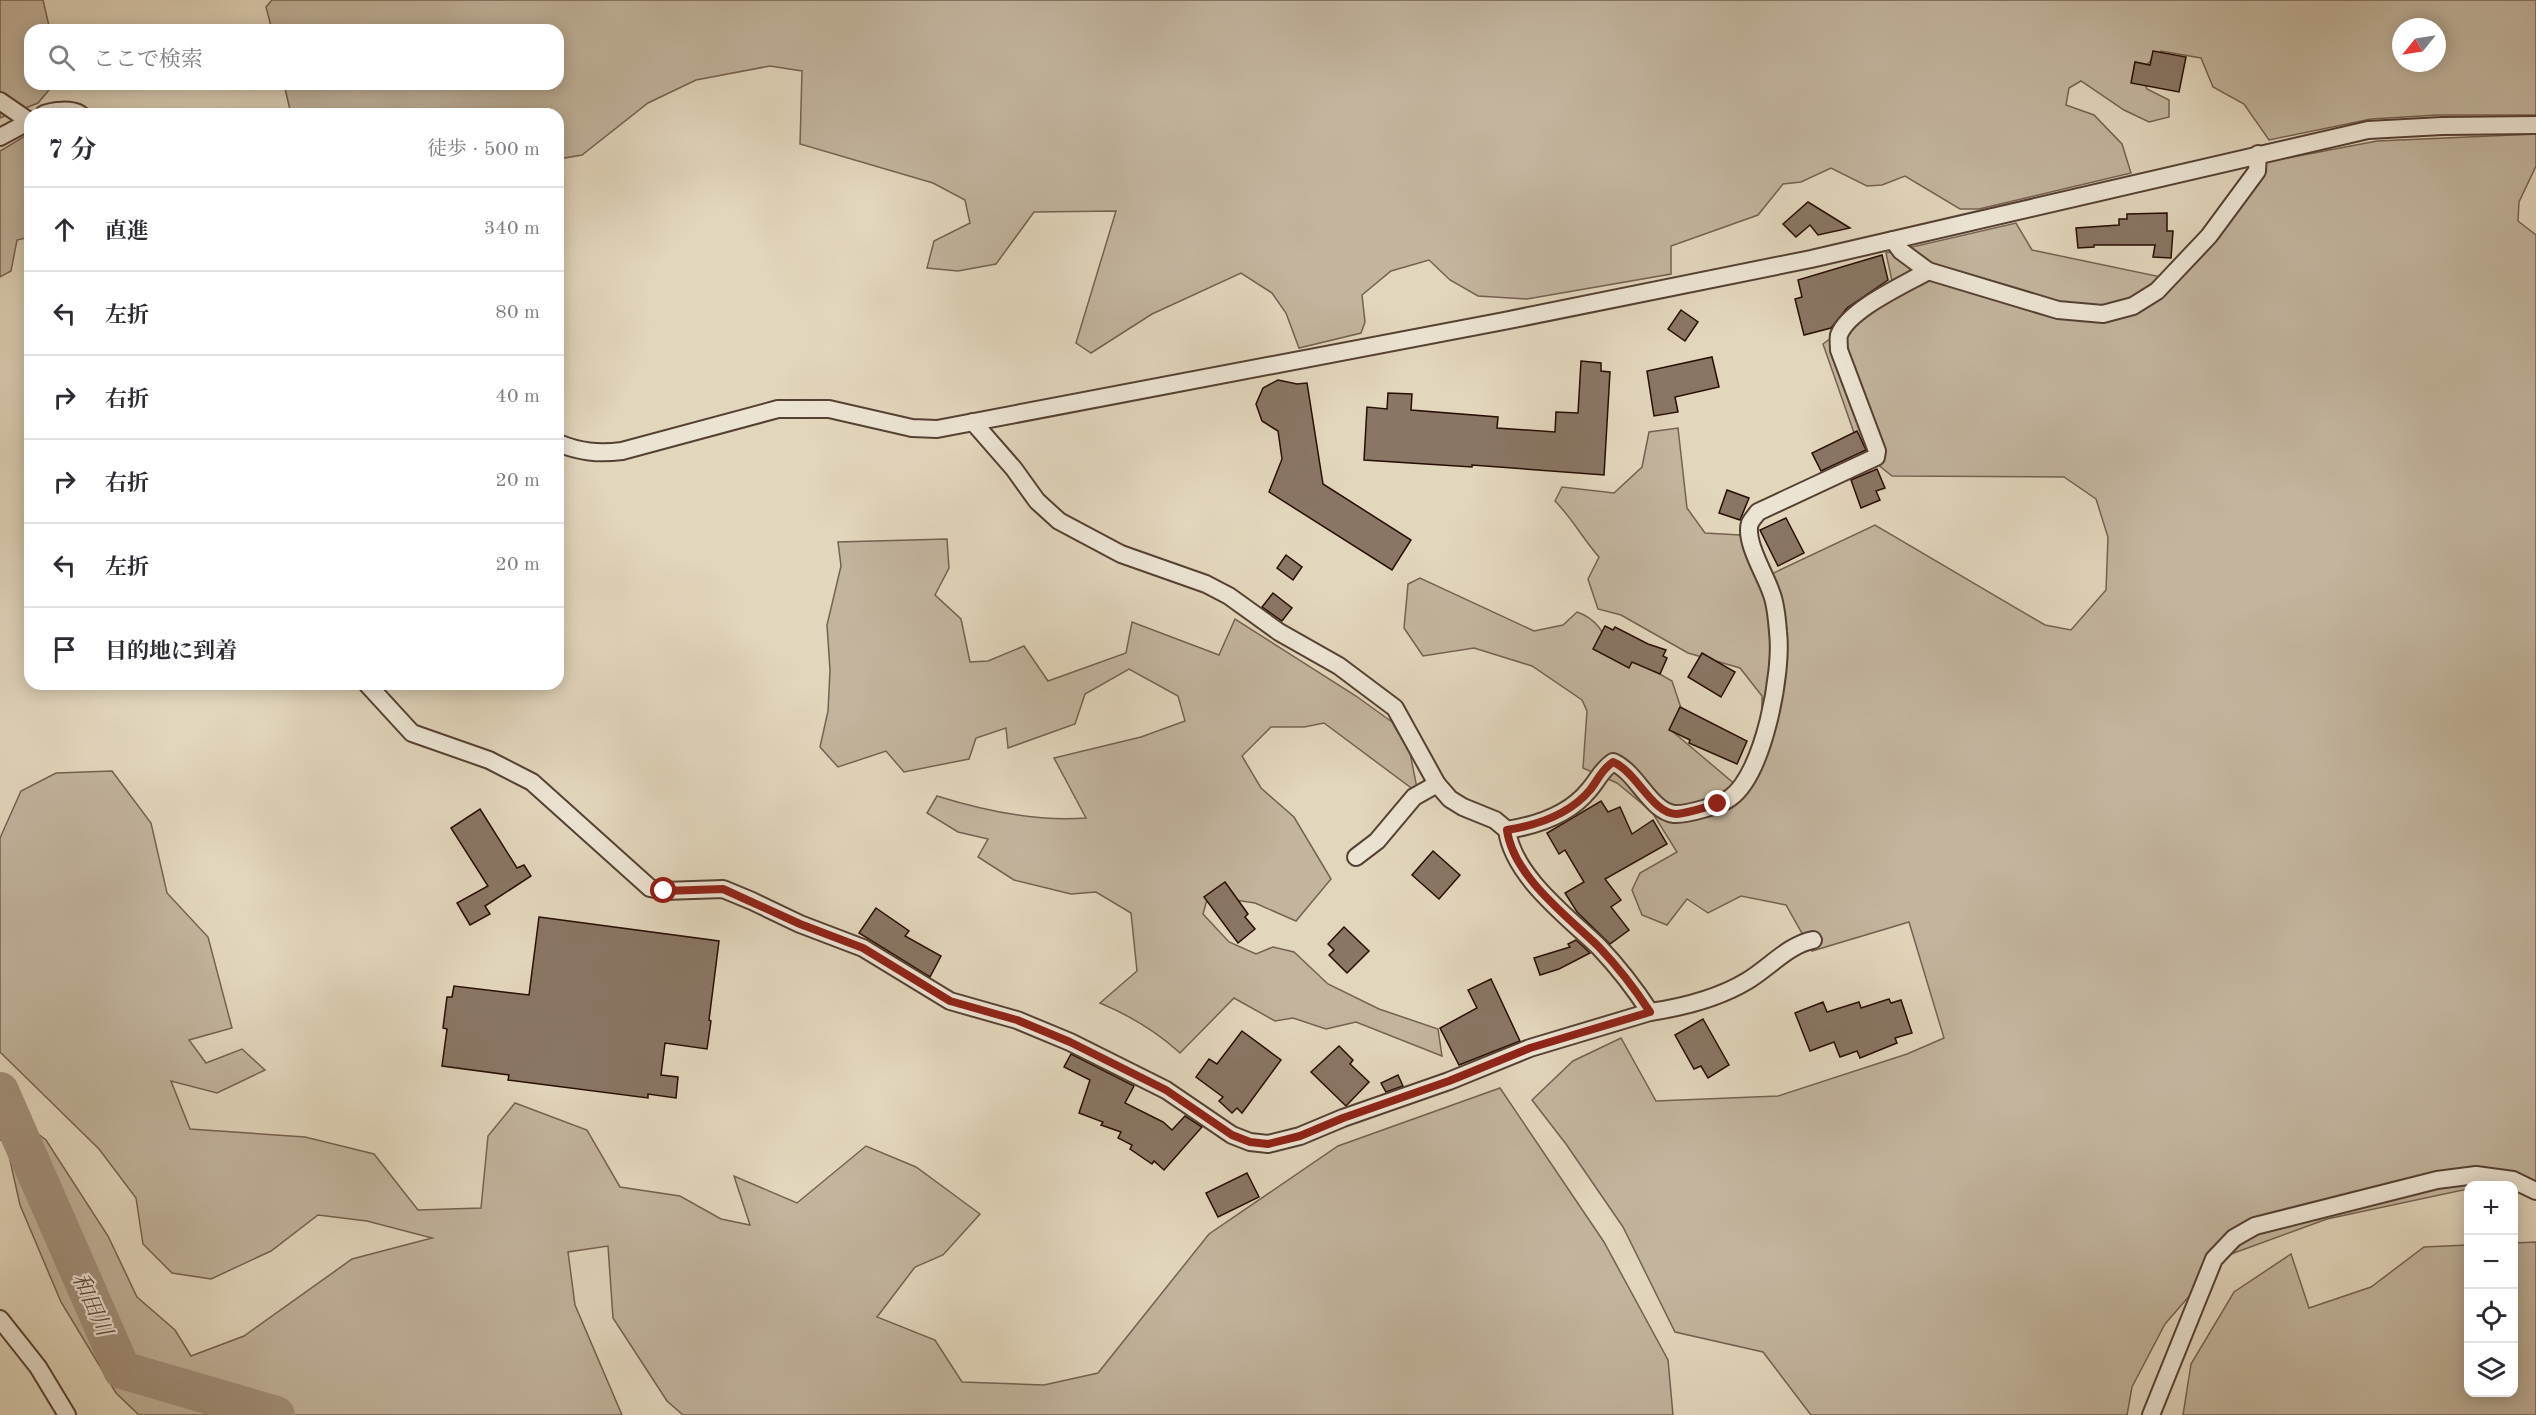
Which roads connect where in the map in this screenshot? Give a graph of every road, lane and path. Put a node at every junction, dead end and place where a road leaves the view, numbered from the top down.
1 (0, 101) edge
2 (24, 117) edge
3 (24, 124) edge
4 (2536, 125) edge
5 (0, 137) edge
6 (2258, 154) junction
7 (1893, 240) junction
8 (1928, 271) junction
9 (973, 422) junction
10 (564, 445) edge
11 (373, 690) edge
12 (1437, 784) junction
13 (1507, 830) junction
14 (1356, 857) dead end
15 (1813, 940) dead end
16 (1650, 1012) junction
17 (2536, 1191) edge
18 (0, 1319) edge
19 (67, 1415) edge
20 (2151, 1415) edge

1 - 2 street
3 - 5 street
4 - 6 street
6 - 7 street
6 - 8 street
7 - 8 street
7 - 9 street
8 - 13 street
9 - 10 street
9 - 12 street
11 - 16 street
12 - 13 street
12 - 14 street
13 - 16 street
15 - 16 street
17 - 20 street
18 - 19 street

